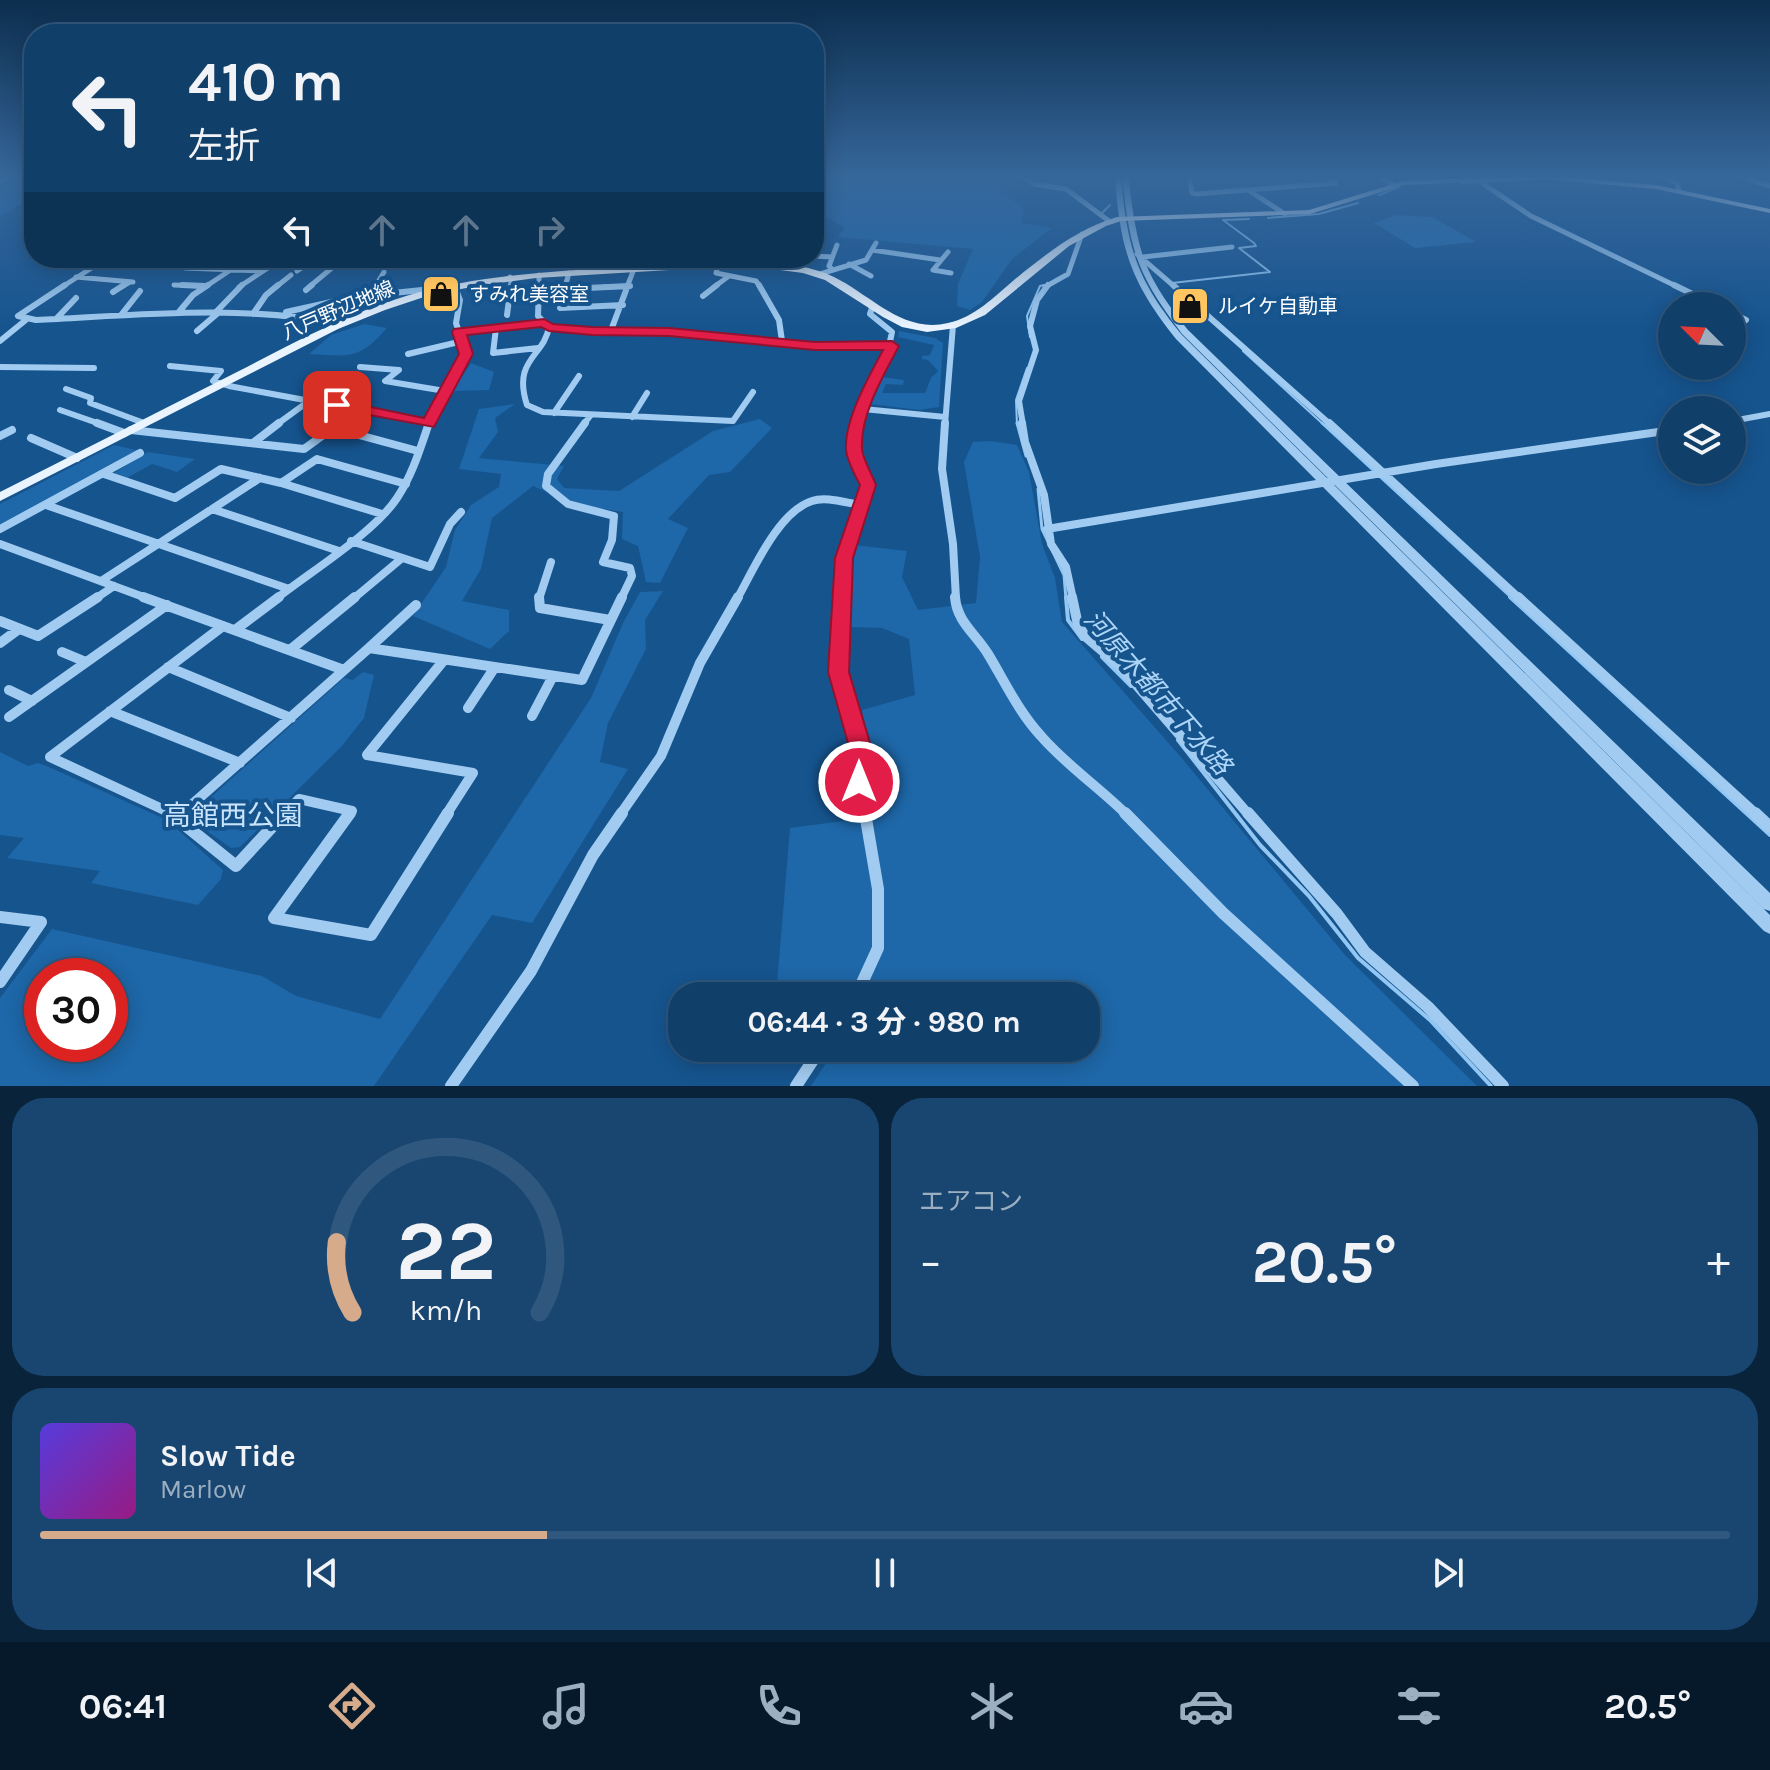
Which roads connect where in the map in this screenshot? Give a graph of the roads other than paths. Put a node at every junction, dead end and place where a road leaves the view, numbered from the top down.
1 (1101, 227) edge
2 (1122, 227) edge
3 (1124, 227) edge
4 (1553, 227) edge
5 (1082, 234) junction
6 (837, 245) dead end
7 (1232, 247) dead end
8 (948, 252) dead end
9 (905, 255) junction
10 (1140, 255) junction
11 (824, 257) edge
12 (832, 257) junction
13 (940, 260) junction
14 (849, 264) junction
15 (895, 266) dead end
16 (90, 268) edge
17 (185, 268) dead end
18 (267, 268) edge
19 (301, 268) edge
20 (332, 268) edge
21 (580, 268) edge
22 (652, 268) edge
23 (717, 268) edge
24 (791, 268) edge
25 (232, 269) junction
26 (634, 269) junction
27 (832, 269) junction
28 (262, 271) junction
29 (384, 272) dead end
30 (574, 273) junction
31 (951, 273) dead end
32 (820, 274) junction
33 (539, 275) junction
34 (729, 276) junction
35 (871, 276) dead end
36 (75, 277) junction
37 (510, 277) junction
38 (174, 285) dead end
39 (205, 286) junction
40 (630, 286) junction
41 (455, 287) junction
42 (565, 289) junction
43 (306, 290) dead end
44 (140, 291) dead end
45 (113, 292) dead end
46 (430, 292) junction
47 (1688, 292) edge
48 (370, 295) junction
49 (703, 296) dead end
50 (76, 298) dead end
51 (623, 305) junction
52 (872, 308) junction
53 (178, 313) junction
54 (217, 313) junction
55 (253, 314) junction
56 (277, 314) junction
57 (121, 315) junction
58 (507, 315) dead end
59 (27, 319) junction
60 (55, 319) junction
61 (341, 324) junction
62 (546, 325) junction
63 (953, 325) junction
64 (496, 328) junction
65 (197, 331) dead end
66 (459, 332) junction
67 (610, 333) junction
68 (0, 341) edge
69 (463, 341) junction
70 (782, 341) junction
71 (892, 346) junction
72 (538, 348) junction
73 (408, 354) dead end
74 (170, 366) dead end
75 (0, 367) edge
76 (360, 367) dead end
77 (94, 368) dead end
78 (579, 376) dead end
79 (221, 384) junction
80 (66, 389) dead end
81 (445, 391) junction
82 (753, 392) dead end
83 (647, 393) dead end
84 (309, 401) junction
85 (863, 409) junction
86 (60, 410) dead end
87 (554, 413) junction
88 (1770, 414) edge
89 (591, 415) junction
90 (632, 417) junction
91 (945, 417) junction
92 (1746, 418) edge
93 (144, 423) junction
94 (429, 423) junction
95 (12, 430) dead end
96 (128, 432) junction
97 (1658, 432) edge
98 (0, 436) edge
99 (31, 438) dead end
100 (252, 444) junction
101 (418, 451) junction
102 (140, 453) dead end
103 (77, 458) junction
104 (1384, 473) junction
105 (104, 474) junction
106 (260, 478) junction
107 (1332, 482) junction
108 (281, 483) junction
109 (406, 484) junction
110 (0, 497) edge
111 (46, 505) junction
112 (861, 505) junction
113 (212, 509) junction
114 (461, 512) dead end
115 (382, 514) junction
116 (0, 529) edge
117 (1047, 529) junction
118 (351, 541) junction
119 (160, 543) junction
120 (0, 544) edge
121 (339, 551) junction
122 (401, 559) junction
123 (551, 562) dead end
124 (101, 581) junction
125 (114, 586) junction
126 (289, 589) junction
127 (167, 605) junction
128 (416, 605) dead end
129 (610, 620) junction
130 (0, 621) edge
131 (223, 626) junction
132 (19, 629) junction
133 (235, 630) junction
134 (0, 643) edge
135 (369, 648) junction
136 (290, 650) junction
137 (62, 652) dead end
138 (444, 660) junction
139 (86, 662) junction
140 (168, 667) junction
141 (495, 667) junction
142 (344, 670) junction
143 (553, 676) junction
144 (9, 690) dead end
145 (32, 701) junction
146 (468, 708) dead end
147 (110, 711) junction
148 (532, 716) dead end
149 (9, 717) dead end
150 (291, 718) junction
151 (240, 763) junction
152 (178, 817) junction
153 (1770, 827) edge
154 (1770, 904) edge
155 (0, 917) edge
156 (1770, 926) edge
157 (0, 982) edge
158 (862, 982) edge
159 (812, 1062) edge
160 (451, 1086) edge
161 (796, 1086) edge
162 (1413, 1086) edge
163 (1503, 1086) edge

1 - 5 main road, 八戸野辺地線
2 - 107 street
3 - 10 street
4 - 47 street
5 - 63 main road, 八戸野辺地線
5 - 117 street
6 - 12 street
7 - 10 street
8 - 13 street
9 - 13 street
9 - 14 street
9 - 15 street
10 - 104 street
10 - 107 street
11 - 12 street
12 - 27 street
13 - 31 street
14 - 27 street
14 - 35 street
16 - 36 street
17 - 25 street
18 - 28 street
19 - 55 street
20 - 43 street
21 - 30 street
22 - 26 main road, 八戸野辺地線
23 - 34 street
24 - 32 main road, 八戸野辺地線
25 - 28 street
25 - 39 street
26 - 30 main road, 八戸野辺地線
26 - 40 street
27 - 32 street
28 - 54 street
29 - 48 street
30 - 33 main road, 八戸野辺地線
30 - 42 street
32 - 52 main road, 八戸野辺地線
33 - 37 main road, 八戸野辺地線
33 - 62 street
34 - 49 street
34 - 70 street
36 - 45 street
36 - 59 street
37 - 41 main road, 八戸野辺地線
37 - 58 street
38 - 39 street
39 - 53 street
40 - 42 street
40 - 51 street
41 - 46 main road, 八戸野辺地線
41 - 66 street
42 - 51 street
44 - 57 street
46 - 48 street
46 - 61 main road, 八戸野辺地線
48 - 56 street
50 - 60 street
51 - 67 street
52 - 63 main road, 八戸野辺地線
52 - 71 street
53 - 54 street
53 - 57 street
54 - 55 street
54 - 65 street
55 - 56 street
56 - 61 street
57 - 60 street
59 - 60 street
59 - 68 street
61 - 79 main road, 八戸野辺地線
62 - 64 street
62 - 67 street
62 - 72 street
63 - 91 street
64 - 66 street
64 - 72 street
66 - 69 street
67 - 70 street
69 - 73 street
69 - 81 street
70 - 71 street
71 - 85 street
72 - 87 street
74 - 79 street
75 - 77 street
76 - 81 street
78 - 87 street
79 - 84 street
79 - 93 main road, 八戸野辺地線
80 - 93 street
81 - 94 street
82 - 90 street
83 - 90 street
84 - 94 street
84 - 100 street
85 - 91 street
85 - 112 street
86 - 96 street
87 - 89 street
88 - 92 street
89 - 90 street
89 - 129 street
91 - 162 street
93 - 96 main road, 八戸野辺地線
94 - 101 street
95 - 98 street
96 - 100 street
96 - 103 main road, 八戸野辺地線
97 - 104 street
99 - 103 street
100 - 101 street
101 - 109 street
102 - 105 street
103 - 110 main road, 八戸野辺地線
104 - 107 street
104 - 153 street
105 - 106 street
105 - 111 street
106 - 108 street
106 - 113 street
107 - 117 street
107 - 154 street
107 - 156 street
108 - 109 street
108 - 115 street
109 - 115 street
111 - 116 street
111 - 119 street
112 - 158 street
112 - 160 street
113 - 119 street
113 - 121 street
114 - 122 street
115 - 118 street
117 - 163 street
118 - 121 street
118 - 122 street
119 - 124 street
119 - 126 street
120 - 124 street
121 - 126 street
122 - 136 street
123 - 129 street
124 - 125 street
125 - 127 street
125 - 132 street
126 - 133 street
127 - 131 street
127 - 139 street
128 - 135 street
129 - 143 street
130 - 132 street
131 - 133 street
131 - 140 street
132 - 134 street
133 - 136 street
135 - 138 street
135 - 142 street
136 - 142 street
137 - 139 street
138 - 141 street
138 - 152 street
139 - 145 street
140 - 147 street
140 - 150 street
141 - 143 street
141 - 146 street
142 - 150 street
143 - 148 street
144 - 145 street
145 - 149 street
147 - 151 street
147 - 152 street
150 - 151 street
151 - 152 street
155 - 157 street
159 - 161 street

